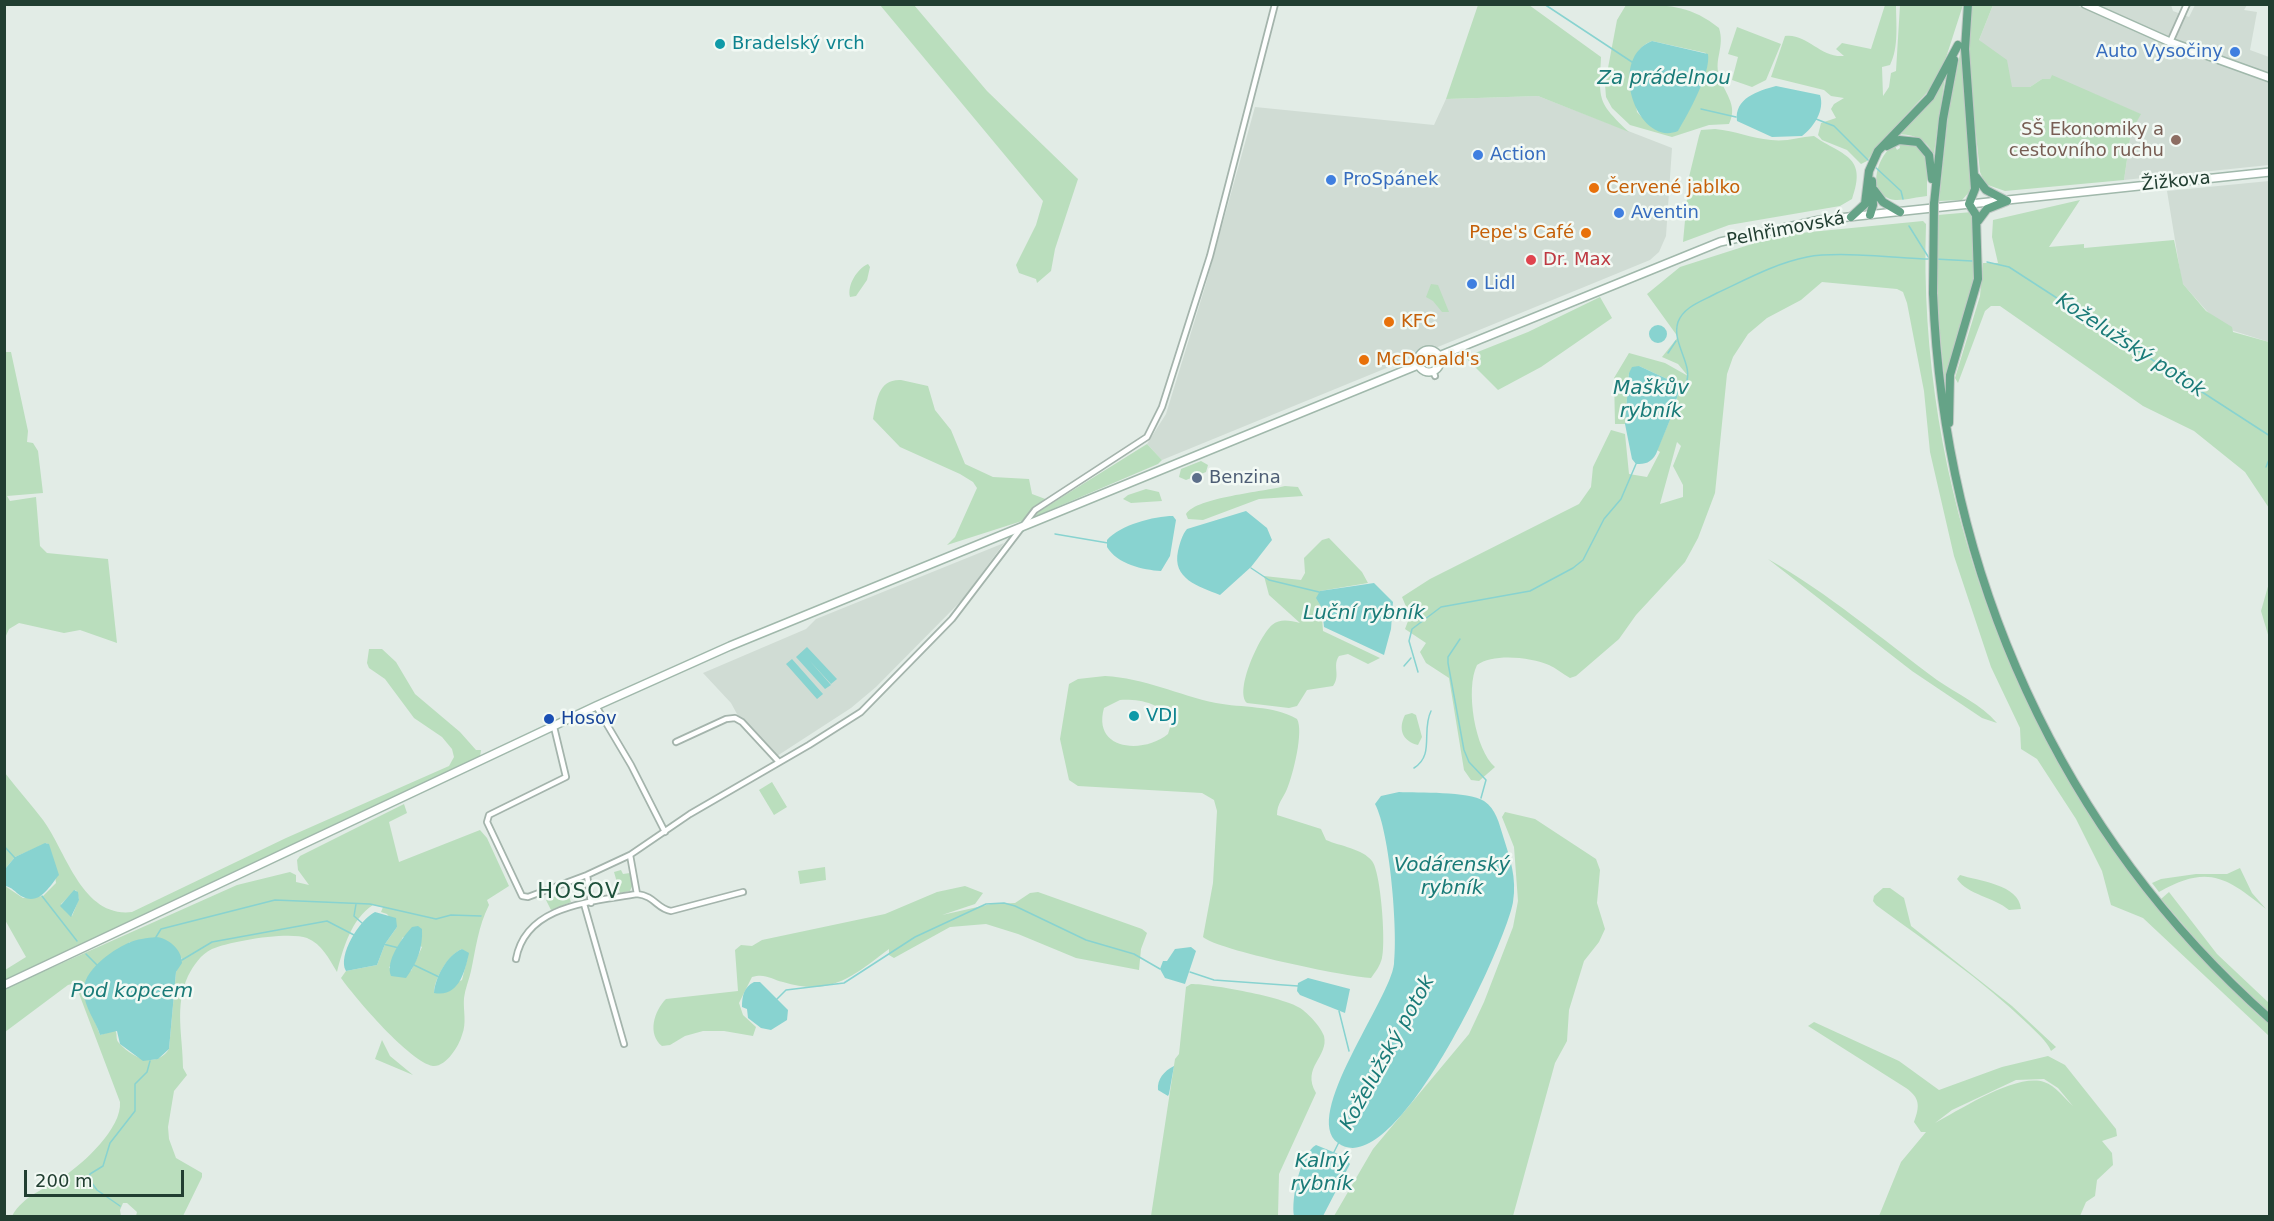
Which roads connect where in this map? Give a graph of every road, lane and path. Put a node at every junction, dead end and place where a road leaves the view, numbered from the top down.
1 (1275, 4) edge
2 (1968, 4) edge
3 (2085, 4) edge
4 (2187, 4) edge
5 (2170, 42) junction
6 (1958, 45) junction
7 (2270, 78) edge
8 (1876, 157) junction
9 (1872, 168) junction
10 (1974, 170) junction
11 (2270, 172) edge
12 (1934, 181) junction
13 (1872, 186) junction
14 (2082, 193) joint
15 (2007, 201) junction
16 (1865, 204) junction
17 (1970, 204) junction
18 (1900, 212) junction
19 (1870, 215) junction
20 (1851, 217) junction
21 (1977, 230) junction
22 (1439, 356) junction
23 (1418, 365) junction
24 (1965, 522) junction
25 (1020, 528) junction
26 (596, 706) junction
27 (554, 727) junction
28 (676, 742) dead end
29 (778, 762) junction
30 (665, 832) junction
31 (630, 855) junction
32 (587, 875) junction
33 (742, 892) dead end
34 (638, 894) junction
35 (591, 903) junction
36 (584, 904) junction
37 (516, 958) dead end
38 (4, 985) edge
39 (2270, 1019) edge
40 (624, 1044) dead end

1 - 25 street
2 - 6 main road
2 - 10 main road
3 - 5 main road
4 - 5 street
5 - 7 main road
6 - 8 main road
6 - 12 main road
8 - 9 main road
8 - 12 main road
9 - 13 main road
9 - 16 main road
10 - 15 main road
10 - 17 main road
11 - 14 main road, Žižkova
12 - 24 main road, bridge
13 - 18 main road
13 - 19 main road
14 - 15 main road, Pelhřimovská
15 - 17 main road, Pelhřimovská
15 - 21 main road
16 - 19 main road
16 - 20 main road
17 - 18 main road, Pelhřimovská
17 - 21 main road
18 - 19 main road, Pelhřimovská
19 - 20 main road, Pelhřimovská
20 - 22 main road, Pelhřimovská
21 - 24 main road
22 - 23 main road
22 - 23 main road
23 - 25 main road
24 - 39 main road
25 - 26 main road
25 - 29 street
26 - 27 main road
26 - 30 street
27 - 32 street
27 - 38 main road
28 - 29 street
29 - 30 street
30 - 31 street
31 - 32 street
31 - 34 street
32 - 35 street
33 - 34 street
34 - 35 street
35 - 36 street
36 - 37 street
36 - 40 street

